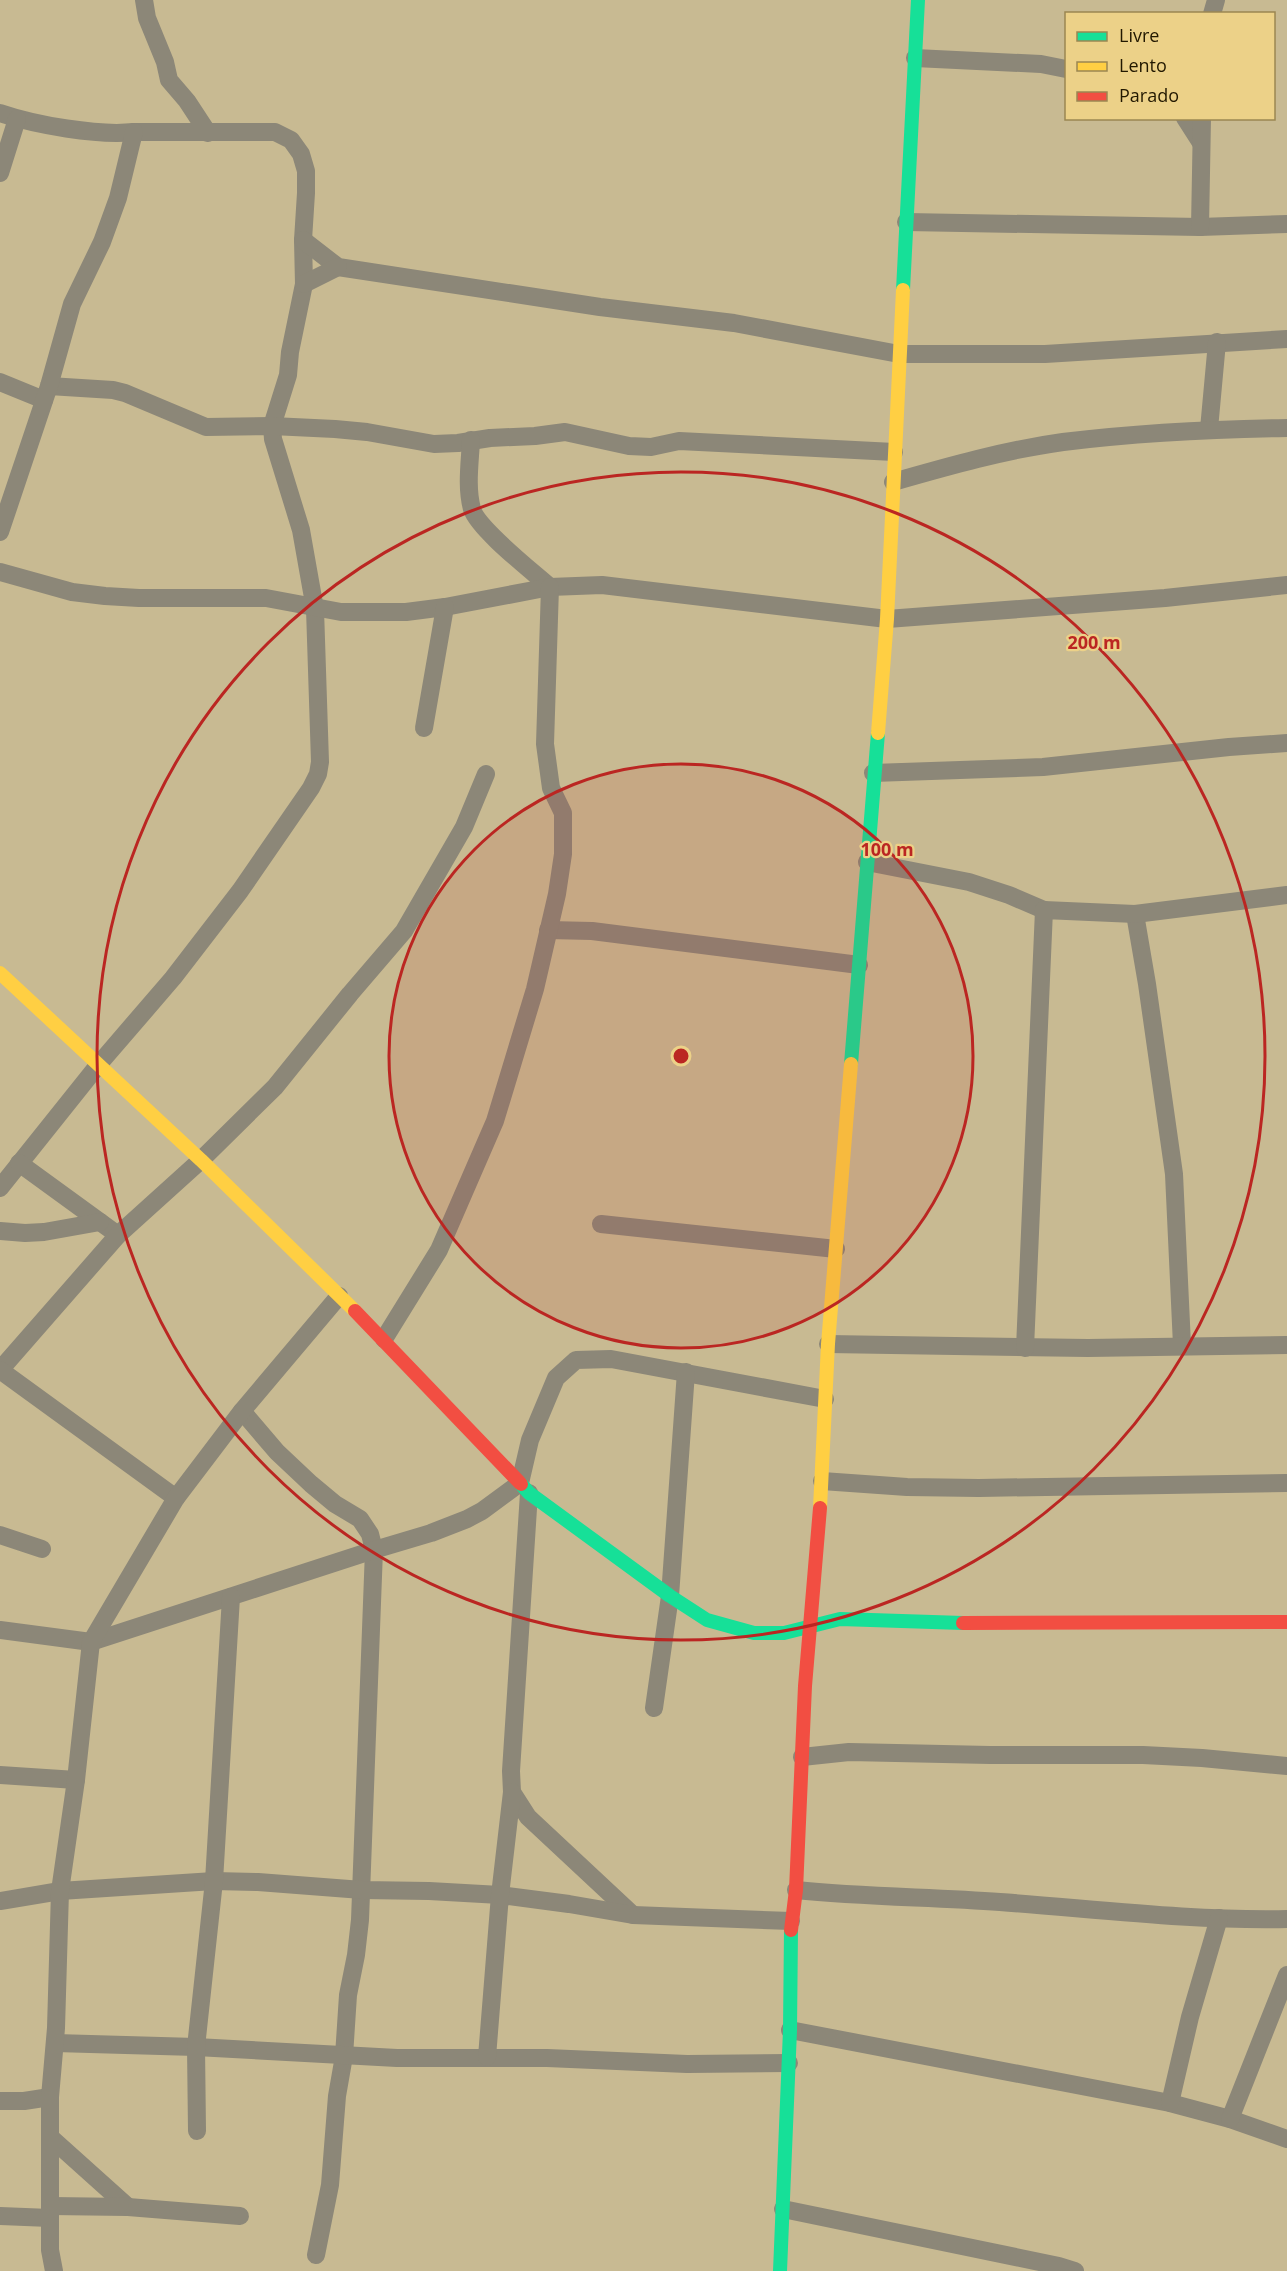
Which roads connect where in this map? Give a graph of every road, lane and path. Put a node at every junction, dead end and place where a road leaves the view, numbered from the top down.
1 (144, 0) edge
2 (918, 0) edge
3 (915, 58) junction
4 (1065, 69) edge
5 (9, 116) edge
6 (1186, 120) edge
7 (1202, 120) edge
8 (134, 132) junction
9 (208, 133) junction
10 (112, 134) junction
11 (1202, 143) junction
12 (126, 166) junction
13 (0, 173) edge
14 (906, 222) junction
15 (1287, 224) edge
16 (1200, 227) junction
17 (303, 240) junction
18 (338, 267) junction
19 (304, 284) junction
20 (1287, 339) edge
21 (1217, 342) junction
22 (899, 354) junction
23 (0, 382) edge
24 (47, 393) junction
25 (272, 426) junction
26 (1287, 428) edge
27 (1209, 429) junction
28 (471, 440) junction
29 (894, 452) junction
30 (893, 482) junction
31 (0, 532) edge
32 (0, 572) edge
33 (1287, 585) edge
34 (550, 587) junction
35 (445, 607) junction
36 (315, 609) junction
37 (887, 619) junction
38 (424, 728) dead end
39 (1287, 743) edge
40 (873, 773) junction
41 (486, 774) dead end
42 (867, 862) junction
43 (1287, 895) edge
44 (1044, 910) junction
45 (1135, 914) junction
46 (548, 930) junction
47 (859, 965) junction
48 (0, 973) edge
49 (99, 1064) junction
50 (201, 1160) junction
51 (19, 1163) junction
52 (0, 1188) edge
53 (100, 1222) junction
54 (601, 1224) dead end
55 (0, 1231) edge
56 (118, 1235) junction
57 (836, 1249) junction
58 (339, 1296) junction
59 (384, 1339) junction
60 (828, 1344) junction
61 (1182, 1345) junction
62 (1287, 1345) edge
63 (1025, 1348) junction
64 (0, 1370) edge
65 (686, 1372) junction
66 (825, 1399) junction
67 (242, 1411) junction
68 (822, 1481) junction
69 (1287, 1483) edge
70 (524, 1488) junction
71 (176, 1498) junction
72 (0, 1535) edge
73 (42, 1549) dead end
74 (374, 1550) junction
75 (670, 1596) junction
76 (231, 1597) junction
77 (1287, 1622) edge
78 (811, 1628) junction
79 (0, 1630) edge
80 (91, 1642) junction
81 (654, 1708) dead end
82 (802, 1757) junction
83 (1287, 1766) edge
84 (0, 1775) edge
85 (76, 1780) junction
86 (512, 1792) junction
87 (214, 1881) junction
88 (362, 1890) junction
89 (796, 1890) junction
90 (60, 1891) junction
91 (500, 1895) junction
92 (0, 1901) edge
93 (633, 1916) junction
94 (1219, 1918) junction
95 (1287, 1919) edge
96 (791, 1921) junction
97 (1287, 1975) edge
98 (790, 2030) junction
99 (55, 2043) junction
100 (196, 2047) junction
101 (344, 2056) junction
102 (487, 2057) junction
103 (789, 2063) junction
104 (50, 2097) junction
105 (0, 2101) edge
106 (1170, 2103) junction
107 (1230, 2119) junction
108 (196, 2131) dead end
109 (50, 2137) junction
110 (1287, 2139) edge
111 (128, 2207) junction
112 (783, 2209) junction
113 (50, 2212) junction
114 (0, 2216) edge
115 (240, 2216) dead end
116 (316, 2255) dead end
117 (54, 2271) edge
118 (780, 2271) edge
119 (1075, 2271) edge

1 - 9 street
2 - 3 street
3 - 4 street
3 - 14 street
5 - 10 street
5 - 13 street
6 - 11 street
7 - 11 street
8 - 9 street
8 - 10 street
8 - 12 street
9 - 17 street
10 - 12 street
11 - 16 street
12 - 24 street
14 - 16 street
14 - 22 street
15 - 16 street
17 - 18 street
17 - 19 street
18 - 19 street
18 - 22 street
19 - 25 street
20 - 21 street
21 - 22 street
21 - 27 street
22 - 29 street
23 - 24 street
24 - 25 street
24 - 31 street
25 - 28 street
25 - 36 street
26 - 27 street
27 - 30 street
28 - 29 street
28 - 34 street
29 - 30 street
30 - 37 street
32 - 36 street
33 - 37 street
34 - 35 street
34 - 37 street
34 - 46 street
35 - 36 street
35 - 38 street
36 - 49 street
37 - 40 street
39 - 40 street
40 - 42 street
41 - 50 street
42 - 44 street
42 - 47 street
43 - 45 street
44 - 45 street
44 - 63 street
45 - 61 street
46 - 47 street
46 - 59 street
47 - 57 street
48 - 49 street
49 - 50 street
49 - 51 street
50 - 56 street
50 - 58 street
51 - 52 street
51 - 53 street
53 - 55 street
53 - 56 street
54 - 57 street
56 - 64 street
57 - 60 street
58 - 59 street
58 - 67 street
59 - 70 street
60 - 63 street
60 - 66 street
61 - 62 street
61 - 63 street
64 - 71 street
65 - 66 street
65 - 70 street
65 - 75 street
66 - 68 street
67 - 71 street
67 - 74 street
68 - 69 street
68 - 78 street
70 - 74 street
70 - 75 street
70 - 86 street
71 - 80 street
72 - 73 street
74 - 76 street
74 - 88 street
75 - 78 street
75 - 81 street
76 - 80 street
76 - 87 street
77 - 78 street
78 - 82 street
79 - 80 street
80 - 85 street
82 - 83 street
82 - 89 street
84 - 85 street
85 - 90 street
86 - 91 street
86 - 93 street
87 - 88 street
87 - 90 street
87 - 100 street
88 - 91 street
88 - 101 street
89 - 94 street
89 - 96 street
90 - 92 street
90 - 99 street
91 - 93 street
91 - 102 street
93 - 96 street
94 - 95 street
94 - 106 street
96 - 98 street
97 - 107 street
98 - 103 street
98 - 106 street
99 - 100 street
99 - 104 street
100 - 101 street
100 - 108 street
101 - 102 street
101 - 116 street
102 - 103 street
103 - 112 street
104 - 105 street
104 - 109 street
106 - 107 street
107 - 110 street
109 - 111 street
109 - 113 street
111 - 113 street
111 - 115 street
112 - 118 street
112 - 119 street
113 - 114 street
113 - 117 street

